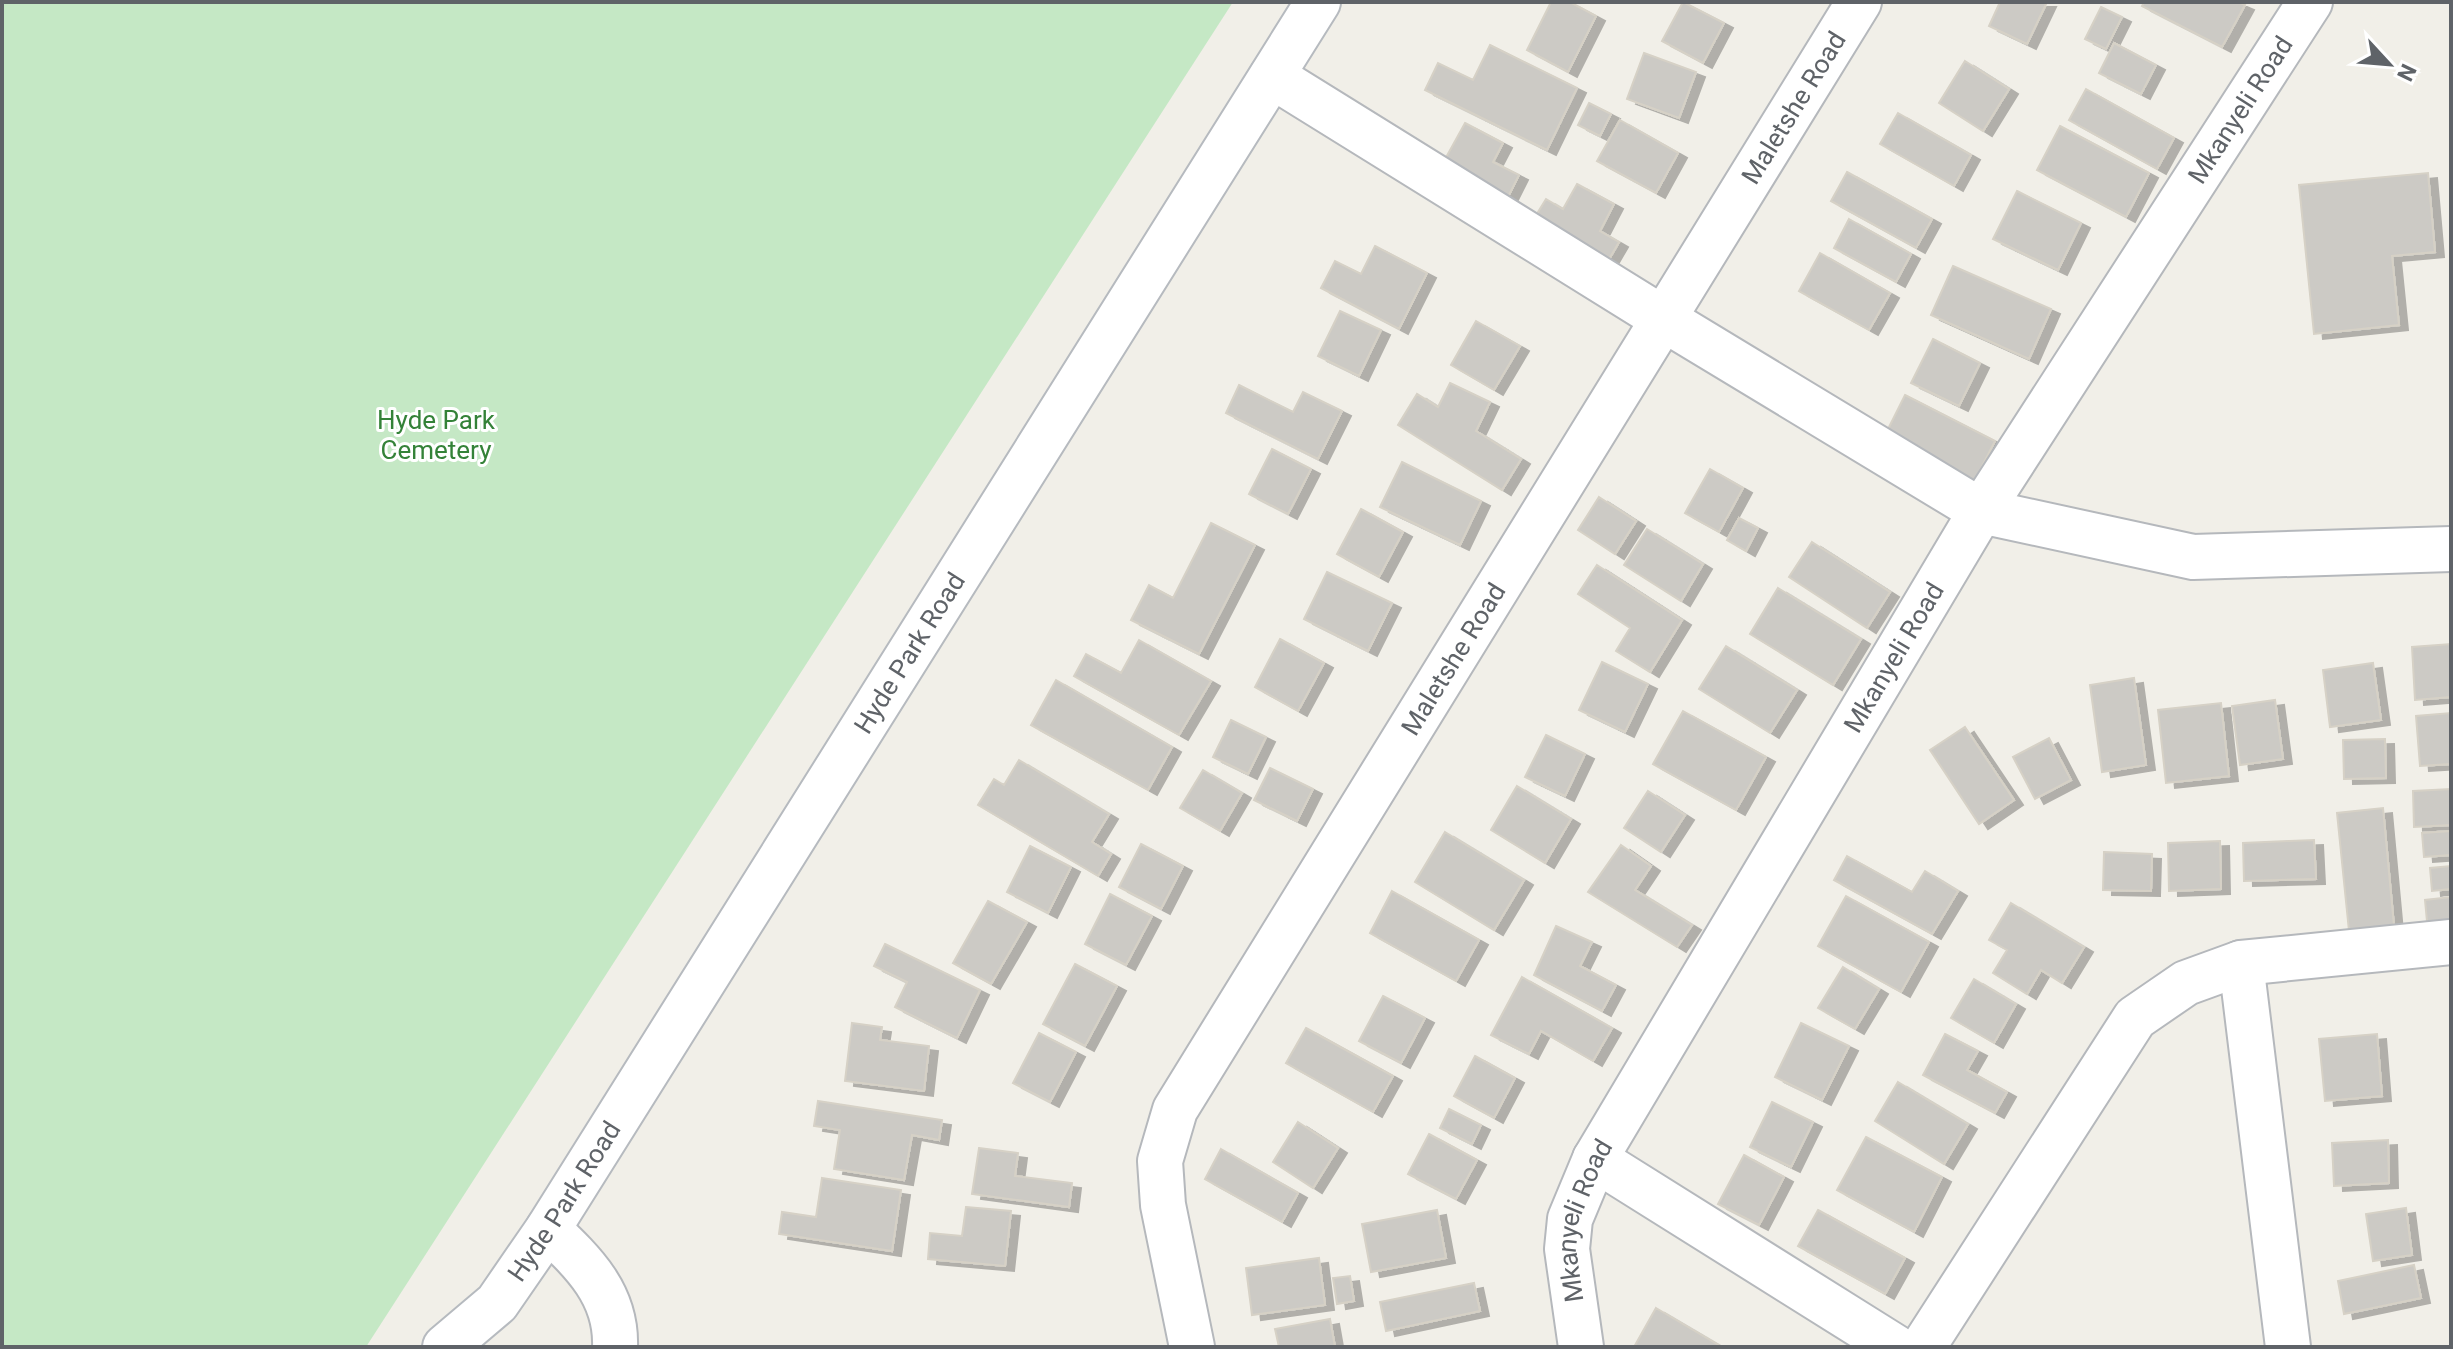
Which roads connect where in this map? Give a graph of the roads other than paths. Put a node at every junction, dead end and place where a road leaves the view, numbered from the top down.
1 (1318, 2) edge
2 (1859, 2) edge
3 (2310, 2) edge
4 (1272, 76) junction
5 (1662, 318) junction
6 (1981, 511) junction
7 (2451, 549) edge
8 (2451, 942) edge
9 (2241, 963) junction
10 (1595, 1159) junction
11 (548, 1229) junction
12 (497, 1303) junction
13 (445, 1347) edge
14 (486, 1347) edge
15 (615, 1347) edge
16 (1192, 1347) edge
17 (1581, 1347) edge
18 (1895, 1347) edge
19 (1923, 1347) edge
20 (2288, 1347) edge

1 - 4 street, Hyde Park Road
2 - 5 street, Maletshe Road
3 - 6 street, Mkanyeli Road
4 - 5 street
4 - 11 street, Hyde Park Road
5 - 6 street
5 - 16 street, Maletshe Road
6 - 7 street
6 - 10 street, Mkanyeli Road
8 - 9 street
9 - 19 street
9 - 20 street
10 - 17 street, Mkanyeli Road
10 - 18 street
11 - 12 street, Hyde Park Road
11 - 15 street
12 - 13 street, Hyde Park Road
12 - 14 street, Hyde Park Road

